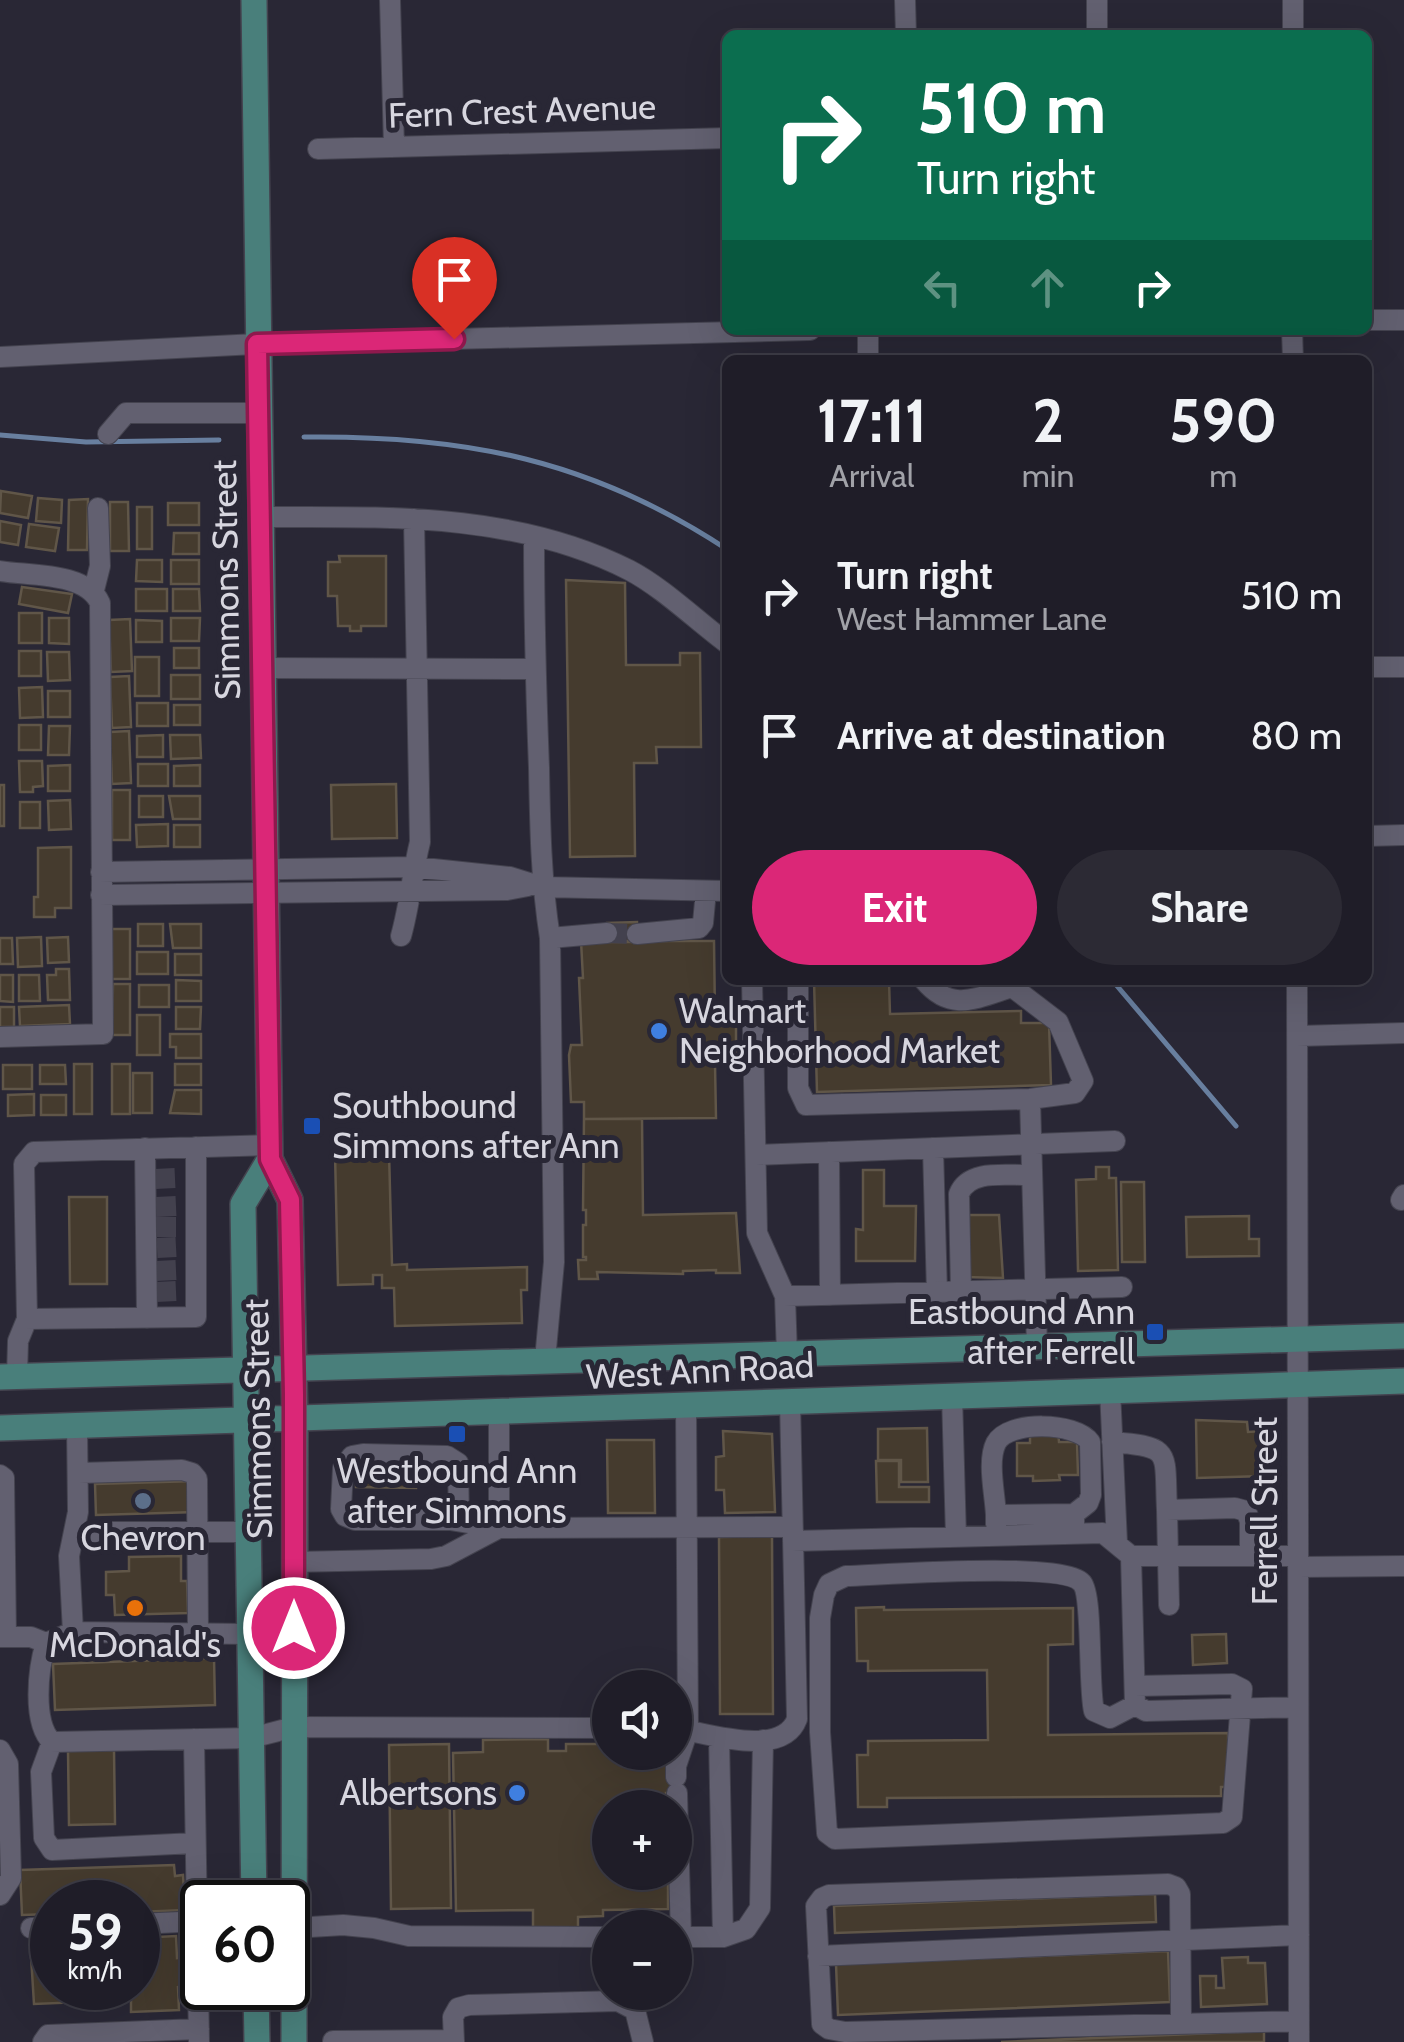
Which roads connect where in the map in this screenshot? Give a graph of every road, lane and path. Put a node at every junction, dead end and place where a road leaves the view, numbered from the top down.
1 (254, 0) edge
2 (390, 0) edge
3 (905, 0) edge
4 (1097, 0) edge
5 (1294, 0) edge
6 (906, 30) edge
7 (1097, 30) edge
8 (1293, 30) edge
9 (722, 138) edge
10 (394, 147) junction
11 (318, 149) dead end
12 (1372, 320) edge
13 (1404, 320) edge
14 (722, 332) edge
15 (257, 344) junction
16 (0, 357) edge
17 (258, 413) junction
18 (108, 434) dead end
19 (98, 508) dead end
20 (260, 517) junction
21 (414, 518) junction
22 (534, 536) junction
23 (0, 571) edge
24 (94, 590) junction
25 (722, 639) edge
26 (1404, 667) edge
27 (262, 668) junction
28 (1372, 668) edge
29 (416, 669) junction
30 (534, 669) junction
31 (1404, 835) edge
32 (1372, 836) edge
33 (414, 868) junction
34 (101, 872) junction
35 (265, 882) junction
36 (537, 886) junction
37 (414, 889) junction
38 (706, 890) junction
39 (722, 891) edge
40 (100, 895) junction
41 (607, 934) tunnel mouth
42 (637, 934) tunnel mouth
43 (402, 936) dead end
44 (550, 938) junction
45 (752, 985) edge
46 (798, 985) edge
47 (928, 985) edge
48 (1004, 985) edge
49 (1007, 985) edge
50 (1298, 985) edge
51 (1404, 1032) edge
52 (0, 1036) edge
53 (1298, 1036) junction
54 (1030, 1099) junction
55 (1116, 1141) dead end
56 (1031, 1144) junction
57 (196, 1147) junction
58 (144, 1148) junction
59 (933, 1148) junction
60 (270, 1152) junction
61 (830, 1152) junction
62 (756, 1155) junction
63 (1032, 1175) junction
64 (168, 1179) junction
65 (169, 1227) junction
66 (169, 1281) junction
67 (1122, 1288) dead end
68 (1035, 1292) junction
69 (961, 1293) junction
70 (938, 1294) junction
71 (830, 1295) junction
72 (785, 1296) junction
73 (148, 1318) junction
74 (27, 1320) junction
75 (1404, 1336) edge
76 (1298, 1339) junction
77 (1037, 1347) junction
78 (787, 1355) junction
79 (545, 1360) junction
80 (294, 1367) junction
81 (246, 1368) junction
82 (9, 1377) edge
83 (1404, 1380) edge
84 (1298, 1384) junction
85 (1110, 1390) junction
86 (952, 1395) junction
87 (790, 1400) junction
88 (686, 1406) junction
89 (499, 1414) junction
90 (246, 1422) junction
91 (294, 1422) junction
92 (77, 1426) junction
93 (0, 1428) edge
94 (1112, 1442) junction
95 (79, 1472) junction
96 (0, 1475) edge
97 (1167, 1510) junction
98 (459, 1522) junction
99 (1074, 1524) junction
100 (996, 1525) junction
101 (687, 1526) junction
102 (499, 1528) junction
103 (74, 1532) junction
104 (197, 1532) junction
105 (248, 1532) junction
106 (792, 1534) junction
107 (954, 1537) junction
108 (1124, 1549) junction
109 (1170, 1556) junction
110 (1250, 1556) junction
111 (294, 1562) junction
112 (1298, 1562) junction
113 (1404, 1566) edge
114 (952, 1573) junction
115 (1170, 1605) dead end
116 (72, 1632) junction
117 (198, 1633) junction
118 (250, 1634) junction
119 (3, 1637) edge
120 (46, 1644) junction
121 (683, 1670) edge
122 (1135, 1696) junction
123 (1298, 1707) junction
124 (1243, 1709) junction
125 (294, 1727) junction
126 (592, 1728) edge
127 (692, 1731) edge
128 (252, 1738) junction
129 (719, 1738) junction
130 (194, 1739) junction
131 (763, 1740) junction
132 (52, 1742) junction
133 (0, 1750) edge
134 (676, 1770) edge
135 (195, 1843) junction
136 (52, 1850) junction
137 (10, 1860) junction
138 (197, 1880) edge
139 (254, 1880) edge
140 (294, 1880) edge
141 (0, 1895) edge
142 (678, 1910) edge
143 (310, 1927) edge
144 (1299, 1936) junction
145 (592, 1937) edge
146 (692, 1937) edge
147 (722, 1937) junction
148 (1179, 1940) junction
149 (818, 1956) junction
150 (199, 2010) edge
151 (256, 2010) edge
152 (294, 2010) edge
153 (1181, 2022) junction
154 (1299, 2031) edge
155 (199, 2035) edge
156 (333, 2041) edge
157 (454, 2041) edge
158 (43, 2042) edge
159 (257, 2042) edge
160 (294, 2042) edge
161 (644, 2042) edge

1 - 15 main road, Simmons Street
2 - 10 street
3 - 6 street
4 - 7 street
5 - 8 street
9 - 10 street, Fern Crest Avenue
10 - 11 street, Fern Crest Avenue
12 - 13 street
14 - 15 street
15 - 16 street
15 - 17 main road, Simmons Street
17 - 18 street
17 - 20 main road, Simmons Street
19 - 24 street
20 - 21 street
20 - 27 main road, Simmons Street
21 - 22 street
21 - 29 street
22 - 25 street
22 - 30 street
23 - 24 street
24 - 34 street
26 - 28 street
27 - 29 street
27 - 35 main road, Simmons Street
29 - 30 street
29 - 33 street
30 - 36 street
31 - 32 street
33 - 35 street
33 - 36 street
33 - 37 street
34 - 35 street
34 - 40 street
35 - 37 street
35 - 40 street
35 - 60 main road, Simmons Street
36 - 37 street
36 - 38 street
36 - 44 street
37 - 43 street
38 - 39 street
38 - 42 street
40 - 52 street
41 - 44 street
44 - 79 street
45 - 62 street
46 - 54 street
47 - 48 street
49 - 54 street
50 - 53 street, Ferrell Street
51 - 53 street
53 - 76 street, Ferrell Street
54 - 56 street
55 - 56 street
56 - 59 street
56 - 63 street
57 - 58 street
57 - 60 street
57 - 64 street
58 - 64 street
58 - 74 street
59 - 61 street
59 - 70 street
60 - 80 main road, Simmons Street
60 - 81 main road, Simmons Street
61 - 62 street
61 - 71 street
62 - 72 street
63 - 68 street
63 - 69 street
64 - 65 street
64 - 65 street
65 - 66 street
65 - 66 street
66 - 73 street
66 - 73 street
67 - 68 street
68 - 69 street
68 - 77 street
69 - 70 street
70 - 71 street
71 - 72 street
72 - 78 street
73 - 74 street
74 - 82 street
75 - 76 main road, West Ann Road
76 - 77 main road, West Ann Road
76 - 84 street, Ferrell Street
77 - 78 main road, West Ann Road
78 - 79 main road, West Ann Road
78 - 87 main road
79 - 80 main road, West Ann Road
80 - 81 main road, West Ann Road
80 - 91 main road, Simmons Street
81 - 82 main road, West Ann Road
81 - 90 main road, Simmons Street
83 - 84 main road, West Ann Road
84 - 85 main road, West Ann Road
84 - 112 street, Ferrell Street
85 - 86 main road, West Ann Road
85 - 94 street
86 - 87 main road, West Ann Road
86 - 107 street
87 - 88 main road, West Ann Road
87 - 106 street
88 - 89 main road, West Ann Road
88 - 101 street
89 - 91 main road, West Ann Road
89 - 102 street
90 - 91 main road, West Ann Road
90 - 92 main road, West Ann Road
90 - 105 main road, Simmons Street
91 - 111 main road, Simmons Street
92 - 93 main road, West Ann Road
92 - 95 street
94 - 97 street
94 - 108 street
95 - 103 street
95 - 104 street
96 - 119 street
97 - 109 street
97 - 110 street
98 - 98 street
98 - 102 street
99 - 100 street
99 - 100 street
99 - 108 street
100 - 107 street
101 - 102 street
101 - 106 street
101 - 121 street
102 - 111 street
103 - 104 street
103 - 116 street
104 - 105 street
104 - 117 street
105 - 118 main road, Simmons Street
106 - 107 street
106 - 131 street
107 - 114 street
108 - 109 street
108 - 122 street
109 - 110 street
109 - 115 street
110 - 112 street
111 - 125 main road, Simmons Street
112 - 113 street
112 - 123 street, Ferrell Street
114 - 122 street
114 - 124 street
116 - 117 street
116 - 120 street
117 - 118 street
118 - 128 main road, Simmons Street
119 - 120 street
120 - 132 street
122 - 124 street
123 - 124 street
123 - 144 street, Ferrell Street
125 - 126 street
125 - 128 street
125 - 140 main road, Simmons Street
127 - 129 street
128 - 130 street
128 - 139 main road, Simmons Street
129 - 131 street
129 - 147 street
130 - 132 street
130 - 135 street
131 - 147 street
132 - 136 street
133 - 137 street
134 - 142 street
135 - 136 street
135 - 138 street
136 - 137 street
137 - 141 street
143 - 145 street
144 - 148 street
144 - 154 street, Ferrell Street
146 - 147 street
148 - 149 street
148 - 149 street
148 - 153 street
149 - 153 street
150 - 155 street
151 - 159 main road
152 - 160 main road, Simmons Street
153 - 154 street
155 - 158 street
156 - 157 street
157 - 161 street

